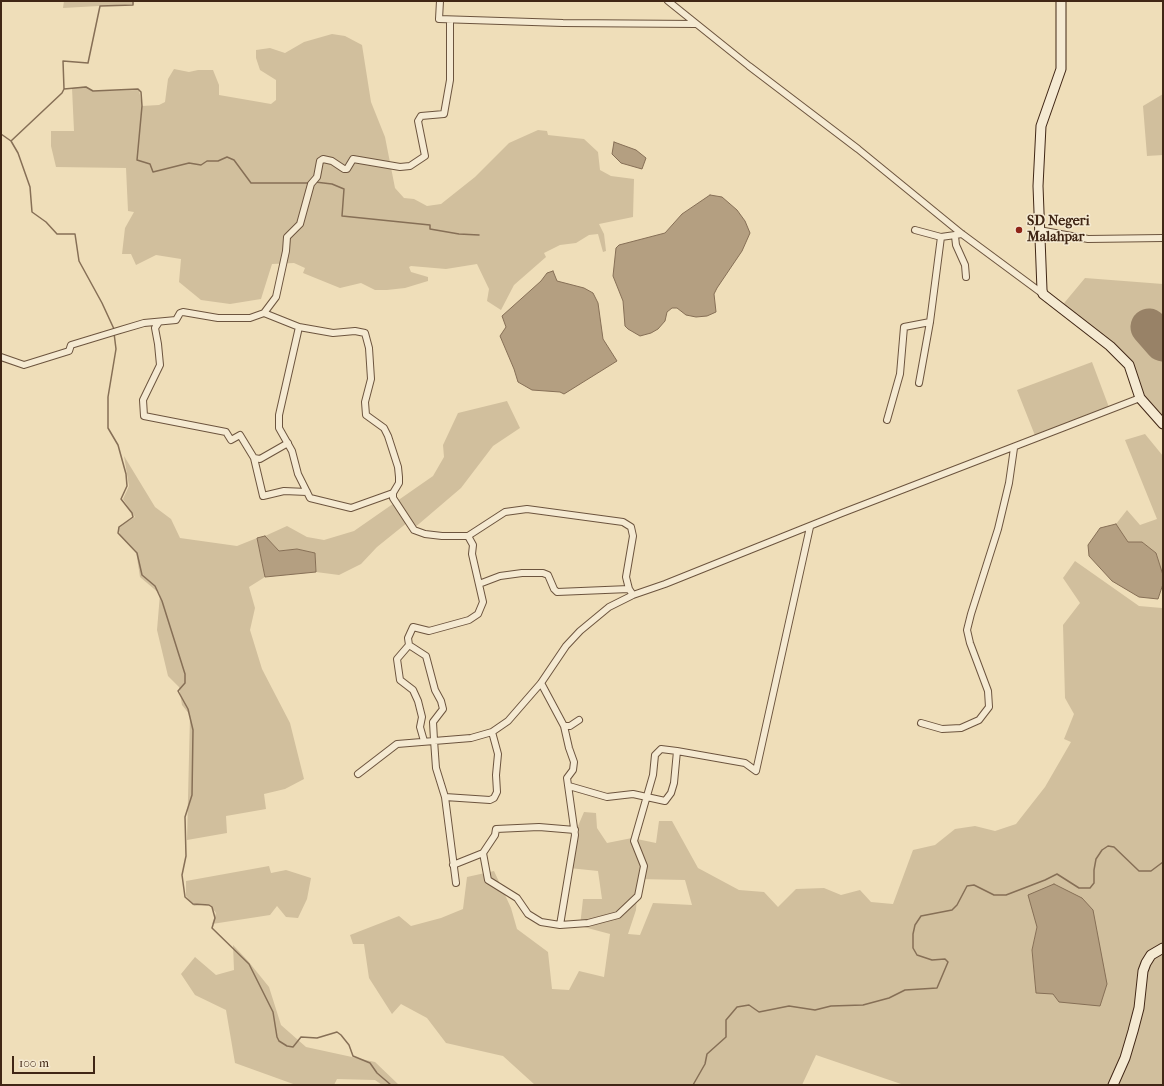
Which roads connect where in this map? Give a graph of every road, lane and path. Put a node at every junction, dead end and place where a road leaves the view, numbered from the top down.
1 (440, 1) edge
2 (668, 1) edge
3 (1061, 1) edge
4 (450, 20) junction
5 (696, 24) junction
6 (915, 230) dead end
7 (1039, 230) junction
8 (959, 235) junction
9 (941, 237) junction
10 (1163, 238) edge
11 (966, 277) dead end
12 (1043, 294) junction
13 (264, 312) junction
14 (159, 322) junction
15 (930, 322) junction
16 (299, 328) junction
17 (1, 357) edge
18 (919, 383) dead end
19 (1140, 398) junction
20 (887, 420) dead end
21 (1163, 424) edge
22 (288, 443) junction
23 (1014, 448) junction
24 (254, 458) junction
25 (307, 492) junction
26 (393, 493) junction
27 (810, 527) junction
28 (468, 536) junction
29 (479, 584) junction
30 (631, 592) junction
31 (409, 645) junction
32 (541, 683) junction
33 (579, 720) dead end
34 (920, 723) dead end
35 (564, 726) junction
36 (492, 732) junction
37 (434, 740) junction
38 (424, 741) junction
39 (677, 751) junction
40 (358, 774) dead end
41 (569, 786) junction
42 (445, 797) junction
43 (647, 797) junction
44 (574, 830) junction
45 (483, 853) junction
46 (453, 865) junction
47 (456, 883) dead end
48 (560, 925) junction
49 (1163, 948) edge
50 (1113, 1085) edge

1 - 4 street
2 - 5 street
3 - 7 street
4 - 5 street
4 - 13 street
5 - 8 street
6 - 9 street
7 - 10 street
7 - 12 street
8 - 9 street
8 - 11 street
8 - 12 street
9 - 15 street
12 - 19 street
13 - 14 street
13 - 16 street
14 - 17 street
14 - 24 street
15 - 18 street
15 - 20 street
16 - 22 street
16 - 26 street
19 - 21 street
19 - 23 street
22 - 24 street
22 - 25 street
23 - 27 street
23 - 34 street
24 - 25 street
25 - 26 street
26 - 28 street
27 - 30 street
27 - 39 street
28 - 29 street
28 - 30 street
29 - 30 street
29 - 31 street
30 - 32 street
31 - 37 street
31 - 38 street
32 - 35 street
32 - 36 street
33 - 35 street
35 - 41 street
36 - 37 street
36 - 42 street
37 - 38 street
37 - 42 street
38 - 40 street
39 - 43 street
39 - 43 street
41 - 43 street
41 - 44 street
42 - 46 street
43 - 48 street
44 - 45 street
44 - 48 street
45 - 46 street
45 - 48 street
46 - 47 street
49 - 50 street

